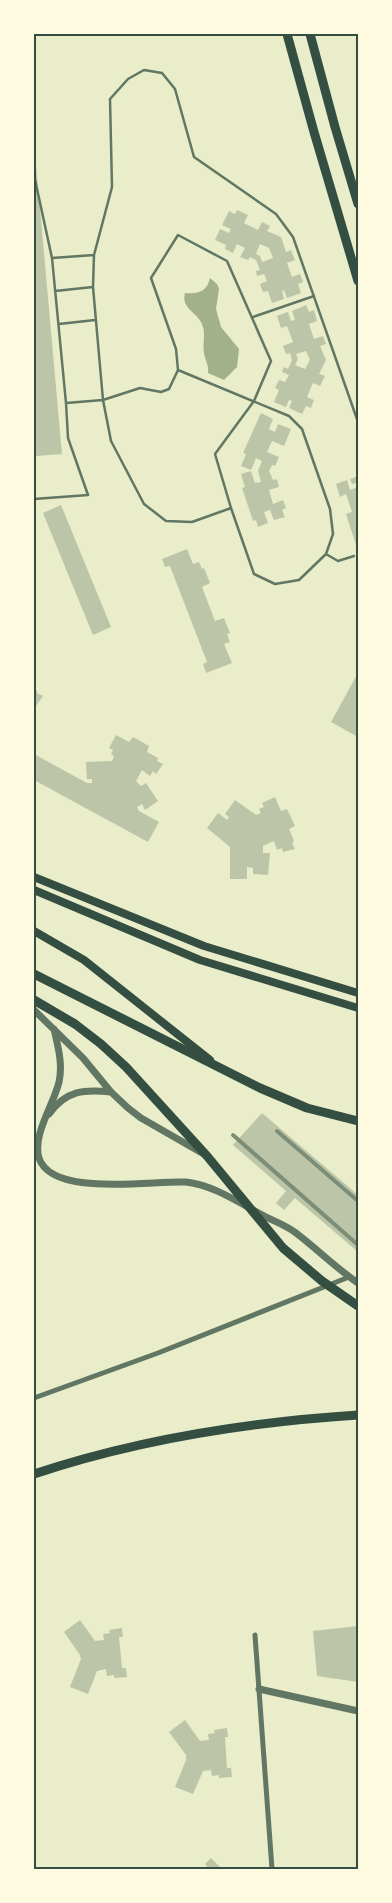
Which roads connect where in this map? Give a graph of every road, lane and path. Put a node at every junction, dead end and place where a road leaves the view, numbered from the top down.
1 (287, 34) edge
2 (310, 34) edge
3 (34, 175) edge
4 (358, 204) edge
5 (94, 255) junction
6 (52, 258) junction
7 (358, 280) edge
8 (93, 287) junction
9 (55, 291) junction
10 (314, 296) junction
11 (253, 317) junction
12 (95, 320) junction
13 (58, 324) junction
14 (178, 370) junction
15 (103, 400) junction
16 (254, 402) junction
17 (66, 403) junction
18 (358, 422) edge
19 (34, 499) edge
20 (231, 508) junction
21 (326, 554) junction
22 (354, 556) dead end
23 (34, 877) edge
24 (34, 890) edge
25 (34, 931) edge
26 (34, 974) edge
27 (358, 993) edge
28 (34, 1000) edge
29 (358, 1008) edge
30 (34, 1010) edge
31 (54, 1029) junction
32 (218, 1066) junction
33 (111, 1092) junction
34 (358, 1121) edge
35 (43, 1122) junction
36 (207, 1156) junction
37 (349, 1276) junction
38 (358, 1283) edge
39 (358, 1306) edge
40 (34, 1398) edge
41 (358, 1414) edge
42 (34, 1474) edge
43 (255, 1635) dead end
44 (258, 1689) junction
45 (358, 1711) edge
46 (272, 1869) edge

1 - 7 main road
2 - 4 main road
3 - 6 lane
5 - 6 lane
5 - 8 lane
5 - 10 lane
6 - 9 lane
8 - 9 lane
8 - 12 lane
9 - 13 lane
10 - 11 lane
10 - 18 lane
11 - 14 lane
11 - 16 lane
12 - 13 lane
12 - 15 lane
13 - 17 lane
14 - 15 lane
14 - 16 lane
15 - 17 lane
15 - 20 lane
16 - 20 lane
16 - 21 lane
17 - 19 lane
20 - 21 lane
21 - 22 lane
23 - 27 main road
24 - 29 main road
25 - 32 main road
26 - 32 main road
28 - 36 main road
30 - 31 street
31 - 33 street
31 - 35 street
32 - 34 main road
33 - 35 street
33 - 36 street
35 - 37 street
36 - 39 main road
37 - 38 street
37 - 40 street
41 - 42 main road
43 - 44 street
44 - 45 street
44 - 46 street

